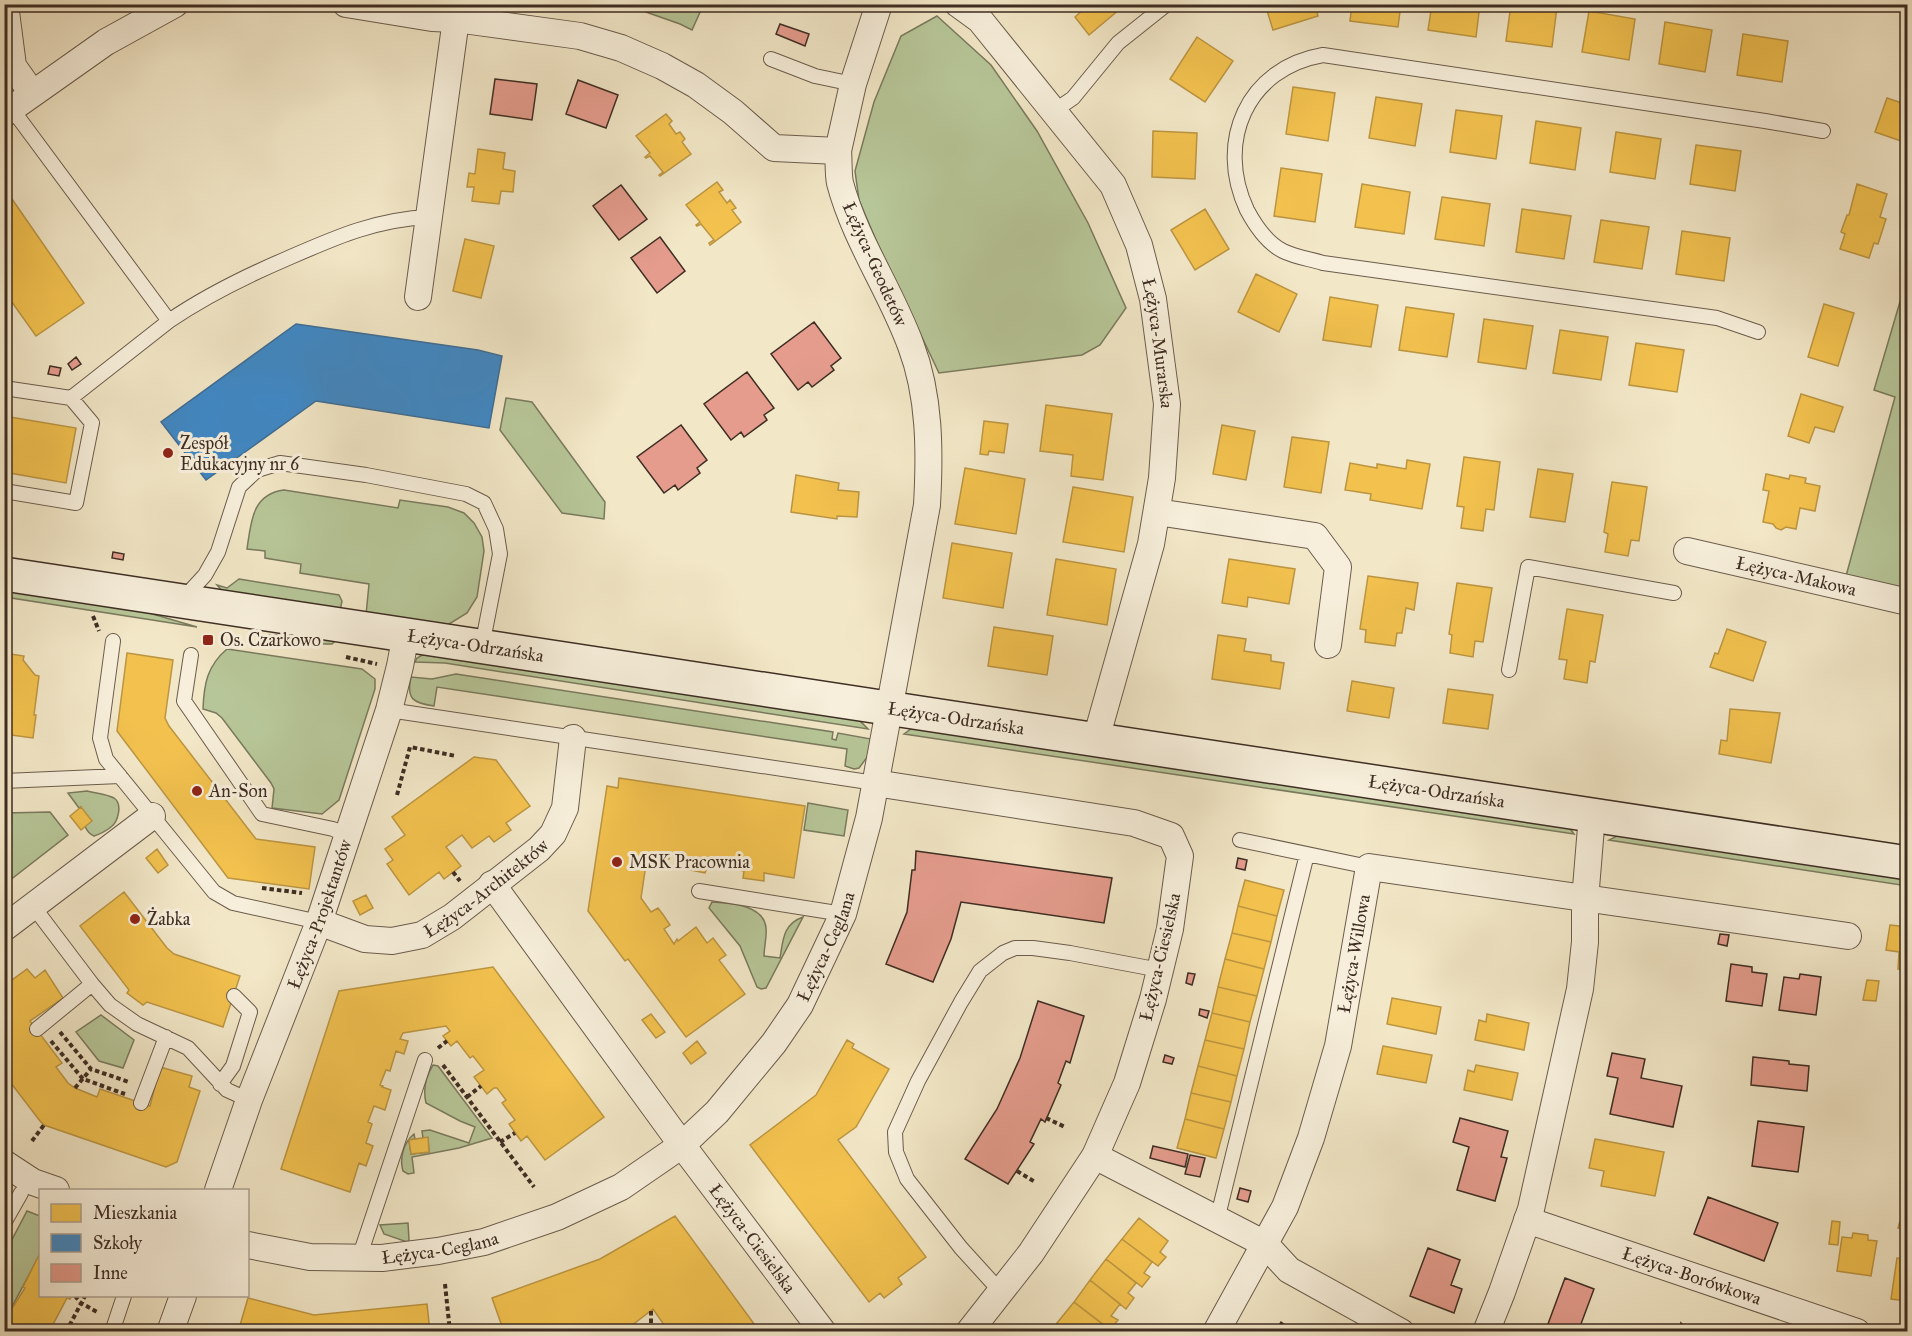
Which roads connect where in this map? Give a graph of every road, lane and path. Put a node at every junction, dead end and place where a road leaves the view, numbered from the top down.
1 (5, 4) edge
2 (175, 4) edge
3 (346, 4) edge
4 (879, 4) edge
5 (958, 4) edge
6 (1167, 4) edge
7 (440, 14) edge
8 (771, 58) dead end
9 (853, 84) junction
10 (32, 93) junction
11 (8, 111) edge
12 (1054, 111) junction
13 (1823, 131) dead end
14 (838, 151) junction
15 (429, 217) junction
16 (418, 297) dead end
17 (169, 321) junction
18 (1758, 332) dead end
19 (4, 388) edge
20 (71, 398) junction
21 (4, 491) edge
22 (1157, 512) junction
23 (1687, 551) dead end
24 (4, 574) edge
25 (1674, 593) dead end
26 (180, 601) junction
27 (1908, 602) edge
28 (406, 634) junction
29 (113, 641) dead end
30 (482, 645) junction
31 (1328, 645) dead end
32 (191, 655) dead end
33 (1509, 670) dead end
34 (890, 708) junction
35 (389, 710) junction
36 (573, 738) junction
37 (1096, 739) junction
38 (456, 756) dead end
39 (120, 776) junction
40 (4, 781) edge
41 (875, 783) junction
42 (397, 795) dead end
43 (1592, 815) junction
44 (152, 816) junction
45 (347, 835) junction
46 (1240, 840) dead end
47 (1307, 854) junction
48 (1908, 863) edge
49 (1369, 867) junction
50 (492, 884) junction
51 (258, 887) dead end
52 (699, 891) dead end
53 (312, 894) dead end
54 (1585, 900) junction
55 (33, 906) junction
56 (843, 914) junction
57 (318, 922) junction
58 (4, 928) edge
59 (1848, 936) dead end
60 (1160, 970) junction
61 (92, 984) junction
62 (234, 996) dead end
63 (56, 1028) dead end
64 (42, 1032) joint
65 (166, 1037) junction
66 (447, 1041) dead end
67 (429, 1056) joint
68 (440, 1061) dead end
69 (91, 1069) junction
70 (83, 1079) junction
71 (135, 1084) dead end
72 (220, 1084) junction
73 (481, 1086) dead end
74 (75, 1088) dead end
75 (467, 1097) junction
76 (136, 1100) joint
77 (249, 1100) junction
78 (1046, 1118) dead end
79 (44, 1125) dead end
80 (1065, 1127) dead end
81 (515, 1133) dead end
82 (32, 1141) dead end
83 (500, 1142) junction
84 (682, 1145) junction
85 (1095, 1156) junction
86 (4, 1163) edge
87 (1017, 1171) dead end
88 (1035, 1182) dead end
89 (534, 1187) dead end
90 (51, 1189) edge
91 (219, 1189) edge
92 (21, 1193) dead end
93 (1217, 1220) junction
94 (1527, 1220) junction
95 (4, 1223) edge
96 (1265, 1244) junction
97 (249, 1245) edge
98 (359, 1258) junction
99 (445, 1284) dead end
100 (1001, 1292) junction
101 (76, 1297) edge
102 (84, 1297) edge
103 (124, 1297) edge
104 (183, 1297) edge
105 (81, 1303) junction
106 (651, 1311) dead end
107 (66, 1332) edge
108 (112, 1332) edge
109 (170, 1332) edge
110 (450, 1332) edge
111 (651, 1332) edge
112 (823, 1332) edge
113 (969, 1332) edge
114 (1216, 1332) edge
115 (1401, 1332) edge
116 (1486, 1332) edge
117 (1857, 1332) edge

1 - 10 street
2 - 10 street
3 - 7 street
4 - 9 street
5 - 12 street, Łężyca-Murarska
6 - 12 lane
7 - 14 street
7 - 15 street
8 - 9 lane
9 - 14 street
10 - 11 street
11 - 17 lane
12 - 22 street, Łężyca-Murarska
13 - 18 lane
14 - 34 street, Łężyca-Geodetów
15 - 16 street
15 - 17 lane
17 - 20 lane
19 - 20 lane
20 - 21 lane
22 - 31 street
22 - 37 street, Łężyca-Murarska
23 - 27 street, Łężyca-Makowa
24 - 26 main road, Łężyca-Odrzańska
25 - 33 lane
26 - 28 main road, Łężyca-Odrzańska
26 - 30 lane
28 - 30 main road, Łężyca-Odrzańska
28 - 35 street, Łężyca-Projektantów
29 - 39 lane
30 - 34 main road, Łężyca-Odrzańska
32 - 45 lane
34 - 37 main road, Łężyca-Odrzańska
34 - 41 street, Łężyca-Ceglana
35 - 36 lane
35 - 45 street, Łężyca-Projektantów
36 - 41 lane
36 - 50 street, Łężyca-Architektów
37 - 43 main road, Łężyca-Odrzańska
38 - 42 path
39 - 40 lane
39 - 44 lane
41 - 56 street, Łężyca-Ceglana
41 - 60 street, Łężyca-Ciesielska
43 - 48 main road, Łężyca-Odrzańska
43 - 54 street
44 - 55 street
44 - 57 lane
45 - 57 street, Łężyca-Projektantów
46 - 47 lane
47 - 49 lane
47 - 93 lane
49 - 54 street
49 - 96 street, Łężyca-Willowa
50 - 57 street, Łężyca-Architektów
50 - 84 street
51 - 53 path
52 - 56 lane
54 - 59 street
54 - 94 street
55 - 58 street
55 - 61 lane
56 - 84 street, Łężyca-Ceglana
57 - 77 street, Łężyca-Projektantów
60 - 85 street, Łężyca-Ciesielska
60 - 100 lane
61 - 64 lane
61 - 65 lane
62 - 72 lane
63 - 69 path
64 - 70 path
65 - 72 lane
65 - 76 lane
66 - 67 path
67 - 98 lane
68 - 75 path
69 - 70 path
69 - 71 path
70 - 74 path
70 - 76 path
72 - 77 lane
73 - 75 path
75 - 83 path
77 - 91 street, Łężyca-Projektantów
78 - 80 path
79 - 82 path
81 - 83 path
83 - 89 path
84 - 98 street, Łężyca-Ceglana
84 - 112 street, Łężyca-Ciesielska
85 - 93 street
85 - 100 street, Łężyca-Ciesielska
86 - 90 street
87 - 88 path
92 - 95 lane
93 - 96 street
94 - 116 street
94 - 117 street, Łężyca-Borówkowa
96 - 114 street, Łężyca-Willowa
96 - 115 street
97 - 98 street, Łężyca-Ceglana
99 - 110 path
100 - 113 street, Łężyca-Ciesielska
101 - 105 path
102 - 105 path
103 - 108 lane
104 - 109 street
105 - 107 path
106 - 111 path

